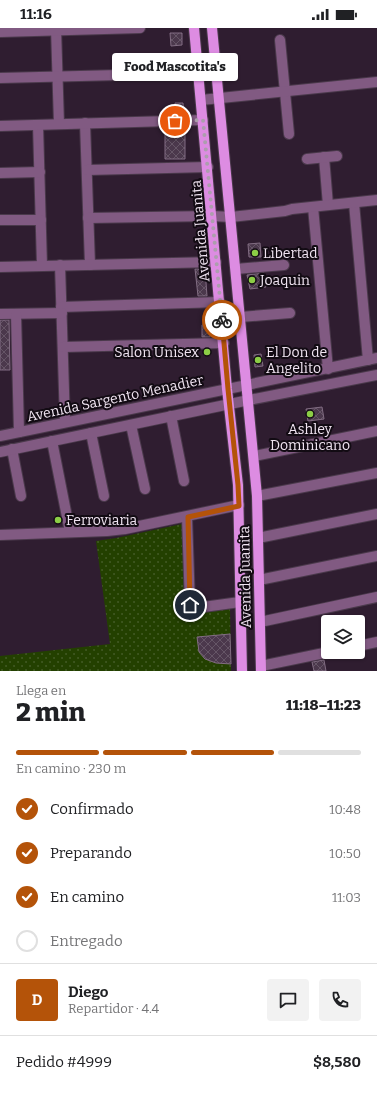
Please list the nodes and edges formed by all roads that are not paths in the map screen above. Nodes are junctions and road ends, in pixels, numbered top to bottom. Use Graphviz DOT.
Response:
graph roads {
  1 [pos="140,28"];
  2 [pos="194,28"];
  3 [pos="212,28"];
  4 [pos="56,29"];
  5 [pos="0,32"];
  6 [pos="280,40"];
  7 [pos="198,73"];
  8 [pos="57,77"];
  9 [pos="0,78"];
  10 [pos="377,82"];
  11 [pos="285,92"];
  12 [pos="219,98"];
  13 [pos="201,100"];
  14 [pos="203,120"];
  15 [pos="85,123"];
  16 [pos="58,124"];
  17 [pos="38,125"];
  18 [pos="0,126"];
  19 [pos="289,134"];
  20 [pos="337,156"];
  21 [pos="324,157"];
  22 [pos="307,158"];
  23 [pos="208,167"];
  24 [pos="87,170"];
  25 [pos="40,172"];
  26 [pos="0,173"];
  27 [pos="377,200"];
  28 [pos="354,203"];
  29 [pos="328,205"];
  30 [pos="313,207"];
  31 [pos="212,216"];
  32 [pos="231,217"];
  33 [pos="88,218"];
  34 [pos="0,220"];
  35 [pos="41,220"];
  36 [pos="216,262"];
  37 [pos="60,265"];
  38 [pos="90,265"];
  39 [pos="284,265"];
  40 [pos="42,266"];
  41 [pos="0,267"];
  42 [pos="236,269"];
  43 [pos="220,302"];
  44 [pos="61,310"];
  45 [pos="290,313"];
  46 [pos="0,314"];
  47 [pos="16,314"];
  48 [pos="240,317"];
  49 [pos="224,343"];
  50 [pos="63,347"];
  51 [pos="373,359"];
  52 [pos="328,369"];
  53 [pos="377,375"];
  54 [pos="247,385"];
  55 [pos="228,389"];
  56 [pos="249,400"];
  57 [pos="229,404"];
  58 [pos="170,416"];
  59 [pos="65,422"];
  60 [pos="131,425"];
  61 [pos="377,431"];
  62 [pos="18,432"];
  63 [pos="91,433"];
  64 [pos="0,436"];
  65 [pos="52,441"];
  66 [pos="12,450"];
  67 [pos="0,452"];
  68 [pos="254,456"];
  69 [pos="377,473"];
  70 [pos="184,480"];
  71 [pos="144,489"];
  72 [pos="21,496"];
  73 [pos="104,496"];
  74 [pos="257,496"];
  75 [pos="239,506"];
  76 [pos="377,514"];
  77 [pos="188,517"];
  78 [pos="70,532"];
  79 [pos="0,535"];
  80 [pos="258,538"];
  81 [pos="377,556"];
  82 [pos="259,580"];
  83 [pos="377,597"];
  84 [pos="240,602"];
  85 [pos="260,622"];
  86 [pos="377,642"];
  87 [pos="365,645"];
  88 [pos="321,654"];
  89 [pos="261,669"];
  90 [pos="242,671"];
  1 -- 4 [label="street"];
  2 -- 7 [label="main road, Avenida Juanita"];
  3 -- 12 [label="main road, Avenida Juanita"];
  4 -- 5 [label="street"];
  4 -- 8 [label="street"];
  6 -- 11 [label="street"];
  7 -- 8 [label="street"];
  7 -- 13 [label="main road, Avenida Juanita"];
  8 -- 9 [label="street"];
  8 -- 16 [label="street"];
  10 -- 11 [label="street"];
  11 -- 12 [label="street"];
  11 -- 19 [label="street"];
  12 -- 13 [label="street"];
  12 -- 32 [label="main road, Avenida Juanita"];
  13 -- 14 [label="main road, Avenida Juanita"];
  14 -- 15 [label="street"];
  14 -- 23 [label="main road, Avenida Juanita"];
  15 -- 16 [label="street"];
  15 -- 24 [label="street"];
  16 -- 17 [label="street"];
  17 -- 18 [label="street"];
  17 -- 25 [label="street"];
  20 -- 21 [label="street"];
  21 -- 22 [label="street"];
  21 -- 29 [label="street"];
  23 -- 24 [label="street"];
  23 -- 31 [label="main road, Avenida Juanita"];
  24 -- 33 [label="street"];
  25 -- 26 [label="street"];
  25 -- 35 [label="street"];
  27 -- 28 [label="street"];
  28 -- 29 [label="street"];
  28 -- 51 [label="street"];
  29 -- 30 [label="street"];
  30 -- 32 [label="street"];
  30 -- 52 [label="street"];
  31 -- 32 [label="street"];
  31 -- 33 [label="street"];
  31 -- 36 [label="main road, Avenida Juanita"];
  32 -- 42 [label="main road, Avenida Juanita"];
  33 -- 38 [label="street"];
  34 -- 35 [label="street"];
  35 -- 40 [label="street"];
  36 -- 38 [label="street"];
  36 -- 43 [label="main road, Avenida Juanita"];
  37 -- 38 [label="street"];
  37 -- 40 [label="street"];
  37 -- 44 [label="street"];
  39 -- 42 [label="street"];
  40 -- 41 [label="street"];
  42 -- 48 [label="main road, Avenida Juanita"];
  43 -- 44 [label="street"];
  43 -- 49 [label="main road, Avenida Juanita"];
  44 -- 47 [label="street"];
  44 -- 50 [label="street"];
  45 -- 48 [label="street"];
  46 -- 47 [label="street"];
  47 -- 62 [label="street"];
  48 -- 54 [label="main road, Avenida Juanita"];
  49 -- 50 [label="street"];
  49 -- 55 [label="main road, Avenida Juanita"];
  50 -- 59 [label="street"];
  51 -- 52 [label="street, Avenida Sargento Menadier"];
  52 -- 54 [label="street, Avenida Sargento Menadier"];
  53 -- 56 [label="street, Avenida Sargento Menadier"];
  54 -- 55 [label="street, Avenida Sargento Menadier"];
  54 -- 56 [label="main road, Avenida Juanita"];
  55 -- 57 [label="main road, Avenida Juanita"];
  55 -- 59 [label="street, Avenida Sargento Menadier"];
  56 -- 57 [label="street, Avenida Sargento Menadier"];
  56 -- 68 [label="main road, Avenida Juanita"];
  57 -- 58 [label="street, Avenida Sargento Menadier"];
  57 -- 75 [label="main road, Avenida Juanita"];
  58 -- 60 [label="street, Avenida Sargento Menadier"];
  58 -- 70 [label="street"];
  59 -- 62 [label="street, Avenida Sargento Menadier"];
  60 -- 63 [label="street, Avenida Sargento Menadier"];
  60 -- 71 [label="street"];
  61 -- 68 [label="street"];
  62 -- 64 [label="street, Avenida Sargento Menadier"];
  63 -- 65 [label="street, Avenida Sargento Menadier"];
  63 -- 73 [label="street"];
  65 -- 66 [label="street, Avenida Sargento Menadier"];
  65 -- 78 [label="street"];
  66 -- 67 [label="street, Avenida Sargento Menadier"];
  66 -- 72 [label="street"];
  68 -- 74 [label="main road, Avenida Juanita"];
  69 -- 74 [label="street"];
  74 -- 80 [label="main road, Avenida Juanita"];
  75 -- 77 [label="street"];
  75 -- 84 [label="main road, Avenida Juanita"];
  76 -- 80 [label="street"];
  77 -- 78 [label="street"];
  77 -- 84 [label="street"];
  78 -- 79 [label="street"];
  80 -- 82 [label="main road, Avenida Juanita"];
  81 -- 82 [label="street"];
  82 -- 85 [label="main road, Avenida Juanita"];
  83 -- 85 [label="street"];
  84 -- 90 [label="main road, Avenida Juanita"];
  85 -- 89 [label="main road, Avenida Juanita"];
  86 -- 87 [label="street"];
  88 -- 89 [label="street"];
}
